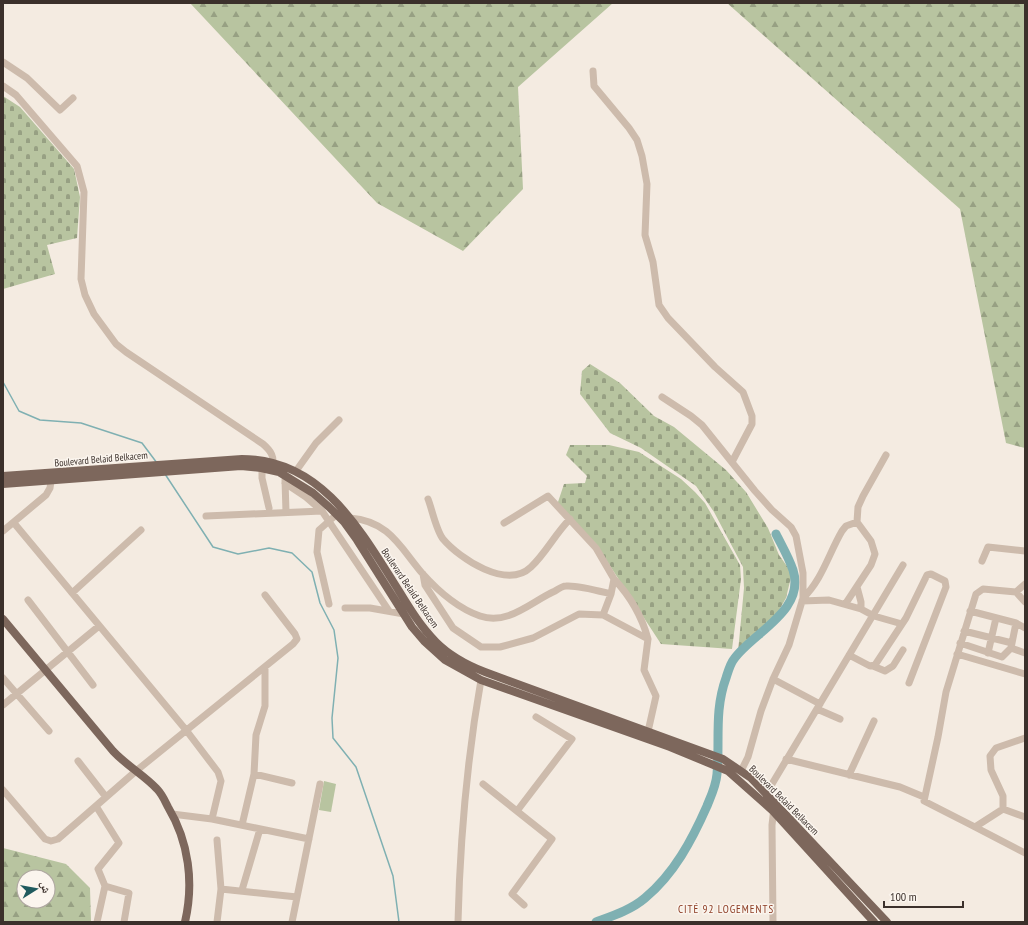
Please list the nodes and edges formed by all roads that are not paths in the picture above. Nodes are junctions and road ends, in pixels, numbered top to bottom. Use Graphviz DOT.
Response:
graph roads {
  1 [pos="3,62"];
  2 [pos="593,71"];
  3 [pos="3,86"];
  4 [pos="73,98"];
  5 [pos="662,397"];
  6 [pos="339,420"];
  7 [pos="886,455"];
  8 [pos="732,462"];
  9 [pos="262,464"];
  10 [pos="273,466"];
  11 [pos="151,469"];
  12 [pos="296,471"];
  13 [pos="3,476"];
  14 [pos="285,479"];
  15 [pos="51,482"];
  16 [pos="3,484"];
  17 [pos="428,499"];
  18 [pos="269,508"];
  19 [pos="322,511"];
  20 [pos="286,512"];
  21 [pos="336,515"];
  22 [pos="206,516"];
  23 [pos="350,518"];
  24 [pos="570,519"];
  25 [pos="328,521"];
  26 [pos="504,522"];
  27 [pos="857,522"];
  28 [pos="14,523"];
  29 [pos="140,530"];
  30 [pos="3,531"];
  31 [pos="1025,551"];
  32 [pos="982,561"];
  33 [pos="903,565"];
  34 [pos="423,574"];
  35 [pos="614,579"];
  36 [pos="1025,584"];
  37 [pos="857,587"];
  38 [pos="1016,592"];
  39 [pos="72,593"];
  40 [pos="611,594"];
  41 [pos="265,595"];
  42 [pos="28,600"];
  43 [pos="803,600"];
  44 [pos="1025,602"];
  45 [pos="846,603"];
  46 [pos="329,604"];
  47 [pos="346,608"];
  48 [pos="861,609"];
  49 [pos="388,611"];
  50 [pos="970,611"];
  51 [pos="404,614"];
  52 [pos="603,615"];
  53 [pos="874,616"];
  54 [pos="996,618"];
  55 [pos="3,619"];
  56 [pos="1016,623"];
  57 [pos="902,624"];
  58 [pos="99,626"];
  59 [pos="1025,628"];
  60 [pos="964,631"];
  61 [pos="991,638"];
  62 [pos="648,639"];
  63 [pos="960,643"];
  64 [pos="1012,646"];
  65 [pos="903,650"];
  66 [pos="68,652"];
  67 [pos="988,653"];
  68 [pos="1025,653"];
  69 [pos="957,654"];
  70 [pos="849,655"];
  71 [pos="873,666"];
  72 [pos="264,667"];
  73 [pos="46,670"];
  74 [pos="1025,674"];
  75 [pos="3,678"];
  76 [pos="773,679"];
  77 [pos="482,680"];
  78 [pos="909,683"];
  79 [pos="93,685"];
  80 [pos="17,694"];
  81 [pos="3,705"];
  82 [pos="818,706"];
  83 [pos="536,717"];
  84 [pos="840,718"];
  85 [pos="874,722"];
  86 [pos="186,730"];
  87 [pos="49,731"];
  88 [pos="647,735"];
  89 [pos="1025,738"];
  90 [pos="786,759"];
  91 [pos="78,761"];
  92 [pos="136,771"];
  93 [pos="741,772"];
  94 [pos="254,774"];
  95 [pos="848,775"];
  96 [pos="292,783"];
  97 [pos="320,784"];
  98 [pos="483,784"];
  99 [pos="3,790"];
  100 [pos="766,794"];
  101 [pos="106,797"];
  102 [pos="924,797"];
  103 [pos="96,806"];
  104 [pos="775,807"];
  105 [pos="1003,809"];
  106 [pos="517,810"];
  107 [pos="172,814"];
  108 [pos="1025,817"];
  109 [pos="212,819"];
  110 [pos="242,825"];
  111 [pos="975,827"];
  112 [pos="260,829"];
  113 [pos="309,839"];
  114 [pos="217,840"];
  115 [pos="1025,853"];
  116 [pos="105,886"];
  117 [pos="221,889"];
  118 [pos="242,890"];
  119 [pos="297,897"];
  120 [pos="524,905"];
  121 [pos="97,922"];
  122 [pos="124,922"];
  123 [pos="185,922"];
  124 [pos="217,922"];
  125 [pos="292,922"];
  126 [pos="458,922"];
  127 [pos="774,922"];
  128 [pos="874,922"];
  129 [pos="887,922"];
  1 -- 4 [label="street"];
  2 -- 8 [label="street"];
  3 -- 10 [label="street"];
  5 -- 8 [label="street"];
  6 -- 12 [label="street"];
  7 -- 27 [label="street"];
  8 -- 43 [label="street"];
  9 -- 10 [label="main road, Boulevard Belaid Belkacem"];
  9 -- 11 [label="main road, Boulevard Belaid Belkacem"];
  9 -- 18 [label="street"];
  10 -- 12 [label="main road, Boulevard Belaid Belkacem"];
  10 -- 14 [label="main road, Boulevard Belaid Belkacem"];
  11 -- 13 [label="main road, Boulevard Belaid Belkacem"];
  11 -- 15 [label="main road, Boulevard Belaid Belkacem"];
  12 -- 23 [label="main road, Boulevard Belaid Belkacem"];
  14 -- 19 [label="street"];
  14 -- 20 [label="street"];
  14 -- 21 [label="main road, Boulevard Belaid Belkacem"];
  15 -- 16 [label="main road, Boulevard Belaid Belkacem"];
  15 -- 28 [label="street"];
  17 -- 24 [label="street"];
  19 -- 20 [label="street"];
  19 -- 25 [label="street"];
  20 -- 22 [label="street"];
  21 -- 25 [label="street"];
  21 -- 51 [label="main road, Boulevard Belaid Belkacem"];
  23 -- 34 [label="street"];
  23 -- 88 [label="main road, Boulevard Belaid Belkacem"];
  24 -- 26 [label="street"];
  24 -- 35 [label="street"];
  25 -- 46 [label="street"];
  25 -- 49 [label="street"];
  27 -- 37 [label="street"];
  27 -- 43 [label="street"];
  28 -- 30 [label="street"];
  28 -- 39 [label="street"];
  29 -- 39 [label="street"];
  31 -- 32 [label="street"];
  33 -- 53 [label="street"];
  34 -- 40 [label="street"];
  34 -- 52 [label="street"];
  35 -- 40 [label="street"];
  35 -- 62 [label="street"];
  36 -- 38 [label="street"];
  37 -- 45 [label="street"];
  37 -- 48 [label="street"];
  38 -- 44 [label="street"];
  38 -- 50 [label="street"];
  39 -- 58 [label="street"];
  40 -- 52 [label="street"];
  41 -- 72 [label="street"];
  42 -- 66 [label="street"];
  43 -- 45 [label="street"];
  43 -- 76 [label="street"];
  45 -- 48 [label="street"];
  47 -- 49 [label="street"];
  48 -- 53 [label="street"];
  49 -- 51 [label="street"];
  50 -- 54 [label="street"];
  50 -- 60 [label="street"];
  51 -- 77 [label="main road, Boulevard Belaid Belkacem"];
  52 -- 62 [label="street"];
  53 -- 57 [label="street"];
  53 -- 70 [label="street"];
  54 -- 56 [label="street"];
  54 -- 61 [label="street"];
  55 -- 73 [label="main road"];
  56 -- 59 [label="street"];
  56 -- 64 [label="street"];
  57 -- 71 [label="street"];
  57 -- 78 [label="street"];
  58 -- 66 [label="street"];
  58 -- 86 [label="street"];
  60 -- 61 [label="street"];
  60 -- 63 [label="street"];
  61 -- 64 [label="street"];
  61 -- 67 [label="street"];
  62 -- 88 [label="street"];
  63 -- 67 [label="street"];
  63 -- 69 [label="street"];
  64 -- 67 [label="street"];
  64 -- 68 [label="street"];
  65 -- 71 [label="street"];
  66 -- 73 [label="street"];
  66 -- 79 [label="street"];
  69 -- 74 [label="street"];
  69 -- 102 [label="street"];
  70 -- 71 [label="street"];
  70 -- 82 [label="street"];
  72 -- 86 [label="street"];
  72 -- 94 [label="street"];
  73 -- 80 [label="street"];
  73 -- 92 [label="main road"];
  75 -- 80 [label="street"];
  76 -- 82 [label="street"];
  76 -- 93 [label="street"];
  77 -- 88 [label="main road, Boulevard Belaid Belkacem"];
  77 -- 126 [label="street"];
  80 -- 81 [label="street"];
  80 -- 87 [label="street"];
  82 -- 84 [label="street"];
  82 -- 90 [label="street"];
  83 -- 106 [label="street"];
  85 -- 95 [label="street"];
  86 -- 92 [label="street"];
  86 -- 109 [label="street"];
  88 -- 93 [label="main road, Boulevard Belaid Belkacem"];
  88 -- 104 [label="main road, Boulevard Belaid Belkacem"];
  89 -- 105 [label="street"];
  90 -- 95 [label="street"];
  90 -- 100 [label="street"];
  91 -- 101 [label="street"];
  92 -- 101 [label="street"];
  92 -- 107 [label="main road"];
  93 -- 100 [label="main road, Boulevard Belaid Belkacem"];
  94 -- 96 [label="street"];
  94 -- 110 [label="street"];
  95 -- 102 [label="street"];
  97 -- 113 [label="street"];
  98 -- 106 [label="street"];
  99 -- 103 [label="street"];
  100 -- 104 [label="main road, Boulevard Belaid Belkacem"];
  101 -- 103 [label="street"];
  102 -- 111 [label="street"];
  103 -- 116 [label="street"];
  104 -- 127 [label="street"];
  104 -- 128 [label="main road, Boulevard Belaid Belkacem"];
  104 -- 129 [label="main road, Boulevard Belaid Belkacem"];
  105 -- 108 [label="street"];
  105 -- 111 [label="street"];
  106 -- 120 [label="street"];
  107 -- 109 [label="street"];
  107 -- 123 [label="main road"];
  109 -- 110 [label="street"];
  110 -- 112 [label="street"];
  111 -- 115 [label="street"];
  112 -- 113 [label="street"];
  112 -- 118 [label="street"];
  113 -- 119 [label="street"];
  114 -- 117 [label="street"];
  116 -- 121 [label="street"];
  116 -- 122 [label="street"];
  117 -- 118 [label="street"];
  117 -- 124 [label="street"];
  118 -- 119 [label="street"];
  119 -- 125 [label="street"];
}
